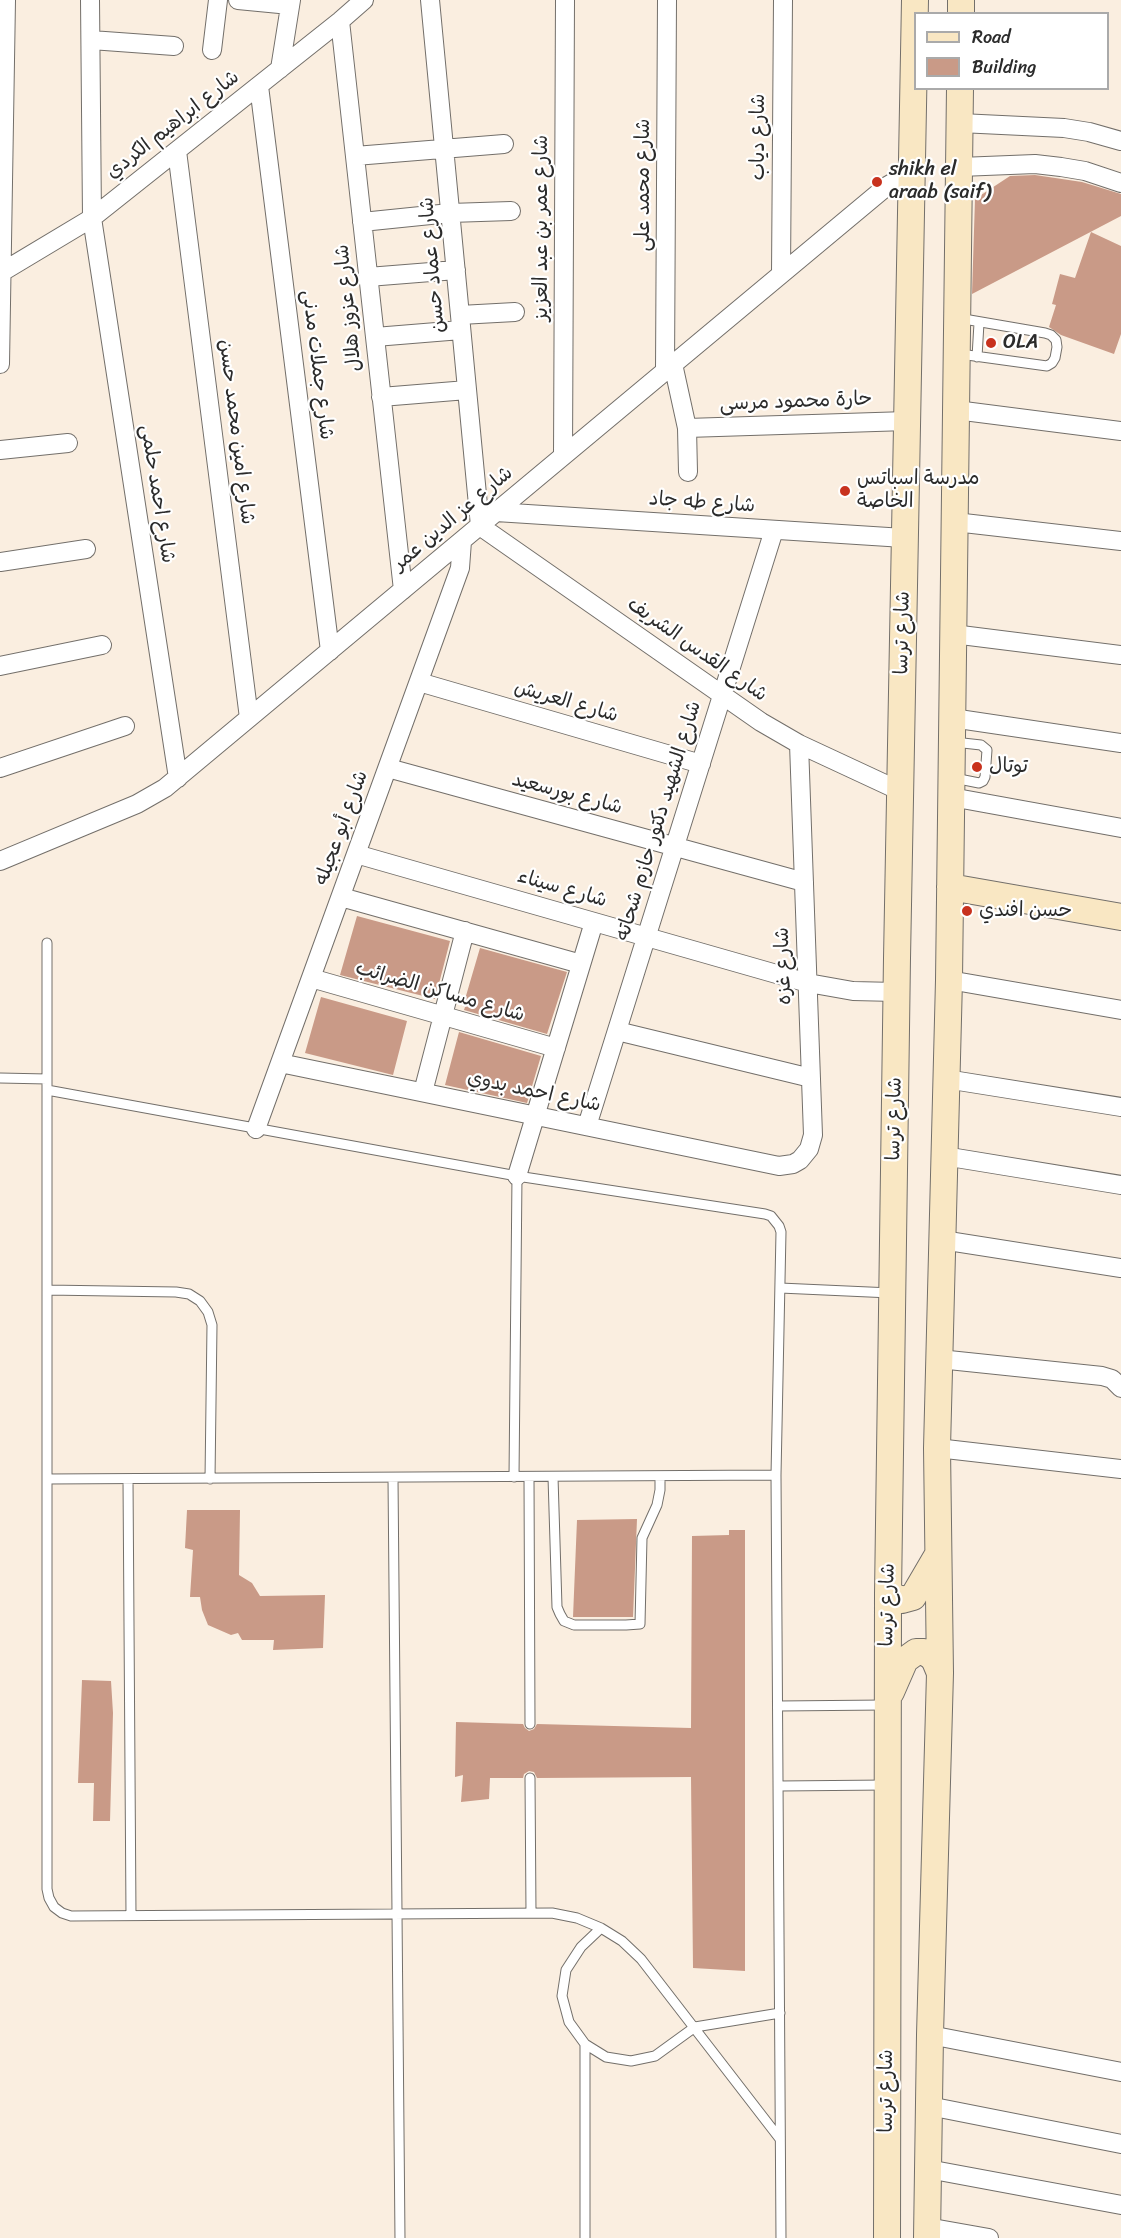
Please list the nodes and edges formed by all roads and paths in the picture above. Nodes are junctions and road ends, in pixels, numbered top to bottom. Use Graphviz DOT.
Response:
graph roads {
  1 [pos="5,0"];
  2 [pos="90,0"];
  3 [pos="218,0"];
  4 [pos="238,0"];
  5 [pos="364,0"];
  6 [pos="430,0"];
  7 [pos="565,0"];
  8 [pos="667,0"];
  9 [pos="783,0"];
  10 [pos="290,2"];
  11 [pos="340,21"];
  12 [pos="91,40"];
  13 [pos="914,43"];
  14 [pos="174,46"];
  15 [pos="212,50"];
  16 [pos="280,69"];
  17 [pos="2,86"];
  18 [pos="259,86"];
  19 [pos="960,90"];
  20 [pos="960,123"];
  21 [pos="1121,141"];
  22 [pos="504,144"];
  23 [pos="444,149"];
  24 [pos="177,151"];
  25 [pos="355,156"];
  26 [pos="960,167"];
  27 [pos="911,172"];
  28 [pos="1121,183"];
  29 [pos="511,211"];
  30 [pos="450,213"];
  31 [pos="92,218"];
  32 [pos="362,222"];
  33 [pos="1,223"];
  34 [pos="456,270"];
  35 [pos="2,272"];
  36 [pos="781,274"];
  37 [pos="368,277"];
  38 [pos="1,304"];
  39 [pos="515,312"];
  40 [pos="968,321"];
  41 [pos="461,322"];
  42 [pos="375,337"];
  43 [pos="967,355"];
  44 [pos="0,364"];
  45 [pos="669,367"];
  46 [pos="467,390"];
  47 [pos="381,398"];
  48 [pos="956,410"];
  49 [pos="907,421"];
  50 [pos="687,428"];
  51 [pos="1121,431"];
  52 [pos="68,443"];
  53 [pos="0,450"];
  54 [pos="564,456"];
  55 [pos="688,472"];
  56 [pos="496,512"];
  57 [pos="955,522"];
  58 [pos="480,526"];
  59 [pos="774,530"];
  60 [pos="904,538"];
  61 [pos="462,541"];
  62 [pos="1121,541"];
  63 [pos="86,549"];
  64 [pos="0,562"];
  65 [pos="403,590"];
  66 [pos="954,634"];
  67 [pos="102,645"];
  68 [pos="330,651"];
  69 [pos="1121,655"];
  70 [pos="0,666"];
  71 [pos="419,682"];
  72 [pos="722,697"];
  73 [pos="249,718"];
  74 [pos="124,726"];
  75 [pos="952,730"];
  76 [pos="1121,743"];
  77 [pos="799,744"];
  78 [pos="701,764"];
  79 [pos="0,768"];
  80 [pos="388,768"];
  81 [pos="178,778"];
  82 [pos="951,787"];
  83 [pos="900,792"];
  84 [pos="1121,828"];
  85 [pos="675,847"];
  86 [pos="356,854"];
  87 [pos="0,861"];
  88 [pos="804,882"];
  89 [pos="950,887"];
  90 [pos="340,897"];
  91 [pos="1121,917"];
  92 [pos="594,922"];
  93 [pos="465,932"];
  94 [pos="647,937"];
  95 [pos="47,943"];
  96 [pos="581,963"];
  97 [pos="311,978"];
  98 [pos="949,980"];
  99 [pos="808,983"];
  100 [pos="896,992"];
  101 [pos="1121,1010"];
  102 [pos="443,1016"];
  103 [pos="617,1031"];
  104 [pos="556,1048"];
  105 [pos="280,1063"];
  106 [pos="0,1078"];
  107 [pos="811,1078"];
  108 [pos="47,1079"];
  109 [pos="946,1079"];
  110 [pos="47,1090"];
  111 [pos="423,1092"];
  112 [pos="1121,1107"];
  113 [pos="535,1116"];
  114 [pos="588,1126"];
  115 [pos="256,1129"];
  116 [pos="944,1156"];
  117 [pos="779,1166"];
  118 [pos="517,1176"];
  119 [pos="1121,1185"];
  120 [pos="942,1240"];
  121 [pos="1121,1268"];
  122 [pos="780,1288"];
  123 [pos="47,1290"];
  124 [pos="892,1293"];
  125 [pos="939,1359"];
  126 [pos="1121,1388"];
  127 [pos="937,1448"];
  128 [pos="1121,1469"];
  129 [pos="776,1475"];
  130 [pos="529,1476"];
  131 [pos="553,1476"];
  132 [pos="660,1476"];
  133 [pos="514,1477"];
  134 [pos="393,1478"];
  135 [pos="47,1479"];
  136 [pos="128,1479"];
  137 [pos="210,1479"];
  138 [pos="939,1553"];
  139 [pos="888,1594"];
  140 [pos="940,1673"];
  141 [pos="887,1703"];
  142 [pos="778,1706"];
  143 [pos="530,1724"];
  144 [pos="530,1778"];
  145 [pos="887,1785"];
  146 [pos="778,1786"];
  147 [pos="396,1913"];
  148 [pos="531,1913"];
  149 [pos="131,1915"];
  150 [pos="601,1928"];
  151 [pos="780,2013"];
  152 [pos="695,2027"];
  153 [pos="930,2035"];
  154 [pos="585,2044"];
  155 [pos="1121,2072"];
  156 [pos="929,2106"];
  157 [pos="780,2139"];
  158 [pos="1121,2144"];
  159 [pos="928,2169"];
  160 [pos="1121,2205"];
  161 [pos="927,2232"];
  162 [pos="400,2238"];
  163 [pos="585,2238"];
  164 [pos="781,2238"];
  165 [pos="887,2238"];
  166 [pos="989,2238"];
  1 -- 17 [label="street"];
  2 -- 12 [label="street, شارع احمد حلمى"];
  3 -- 15 [label="street"];
  4 -- 10 [label="street"];
  5 -- 11 [label="street, شارع ابراهيم الكردي"];
  6 -- 23 [label="street, شارع عماد حسن"];
  7 -- 54 [label="street, شارع عمر بن عبد العزيز"];
  8 -- 45 [label="street, شارع محمد على"];
  9 -- 36 [label="street, شارع دياب"];
  10 -- 16 [label="street"];
  11 -- 16 [label="street, شارع ابراهيم الكردي"];
  11 -- 25 [label="street, شارع عزوز هلال"];
  12 -- 14 [label="street"];
  12 -- 31 [label="street, شارع احمد حلمى"];
  13 -- 27 [label="main road, شارع ترسا"];
  16 -- 18 [label="street, شارع ابراهيم الكردي"];
  17 -- 33 [label="street"];
  18 -- 24 [label="street, شارع ابراهيم الكردي"];
  18 -- 68 [label="street, شارع جملات مدنى"];
  19 -- 20 [label="main road"];
  20 -- 21 [label="street"];
  20 -- 26 [label="main road"];
  22 -- 23 [label="street"];
  23 -- 25 [label="street"];
  23 -- 30 [label="street, شارع عماد حسن"];
  24 -- 31 [label="street, شارع ابراهيم الكردي"];
  24 -- 73 [label="street, شارع امين محمد حسن"];
  25 -- 32 [label="street, شارع عزوز هلال"];
  26 -- 28 [label="street"];
  26 -- 40 [label="main road"];
  27 -- 36 [label="street, شارع عز الدين عمر"];
  27 -- 49 [label="main road, شارع ترسا"];
  29 -- 30 [label="street"];
  30 -- 32 [label="street"];
  30 -- 34 [label="street, شارع عماد حسن"];
  31 -- 35 [label="street, شارع ابراهيم الكردي"];
  31 -- 81 [label="street, شارع احمد حلمى"];
  32 -- 37 [label="street, شارع عزوز هلال"];
  33 -- 35 [label="street"];
  34 -- 37 [label="street"];
  34 -- 41 [label="street, شارع عماد حسن"];
  35 -- 38 [label="street"];
  36 -- 45 [label="street, شارع عز الدين عمر"];
  37 -- 42 [label="street, شارع عزوز هلال"];
  38 -- 44 [label="street"];
  39 -- 41 [label="street"];
  40 -- 43 [label="main road"];
  40 -- 43 [label="lane"];
  41 -- 42 [label="street"];
  41 -- 46 [label="street, شارع عماد حسن"];
  42 -- 47 [label="street, شارع عزوز هلال"];
  43 -- 48 [label="main road"];
  45 -- 50 [label="street, شارع محمد على"];
  45 -- 54 [label="street, شارع عز الدين عمر"];
  46 -- 47 [label="street"];
  46 -- 58 [label="street, شارع عماد حسن"];
  47 -- 65 [label="street, شارع عزوز هلال"];
  48 -- 51 [label="street"];
  48 -- 57 [label="main road"];
  49 -- 50 [label="street, حارة محمود مرسى"];
  49 -- 60 [label="main road, شارع ترسا"];
  50 -- 55 [label="street, شارع محمد على"];
  52 -- 53 [label="street"];
  54 -- 56 [label="street, شارع عز الدين عمر"];
  56 -- 58 [label="street, شارع عز الدين عمر"];
  56 -- 59 [label="street, شارع طه جاد"];
  57 -- 62 [label="street"];
  57 -- 66 [label="main road"];
  58 -- 61 [label="street, شارع عز الدين عمر"];
  58 -- 72 [label="street, شارع القدس الشريف"];
  59 -- 60 [label="street, شارع طه جاد"];
  59 -- 72 [label="street, شارع الشهيد دكتور حازم شحاته"];
  60 -- 83 [label="main road, شارع ترسا"];
  61 -- 65 [label="street, شارع عز الدين عمر"];
  61 -- 71 [label="street, شارع أبو عجيله"];
  63 -- 64 [label="street"];
  65 -- 68 [label="street, شارع عز الدين عمر"];
  66 -- 69 [label="street"];
  66 -- 75 [label="main road"];
  67 -- 70 [label="street"];
  68 -- 73 [label="street, شارع عز الدين عمر"];
  71 -- 78 [label="street, شارع العريش"];
  71 -- 80 [label="street, شارع أبو عجيله"];
  72 -- 77 [label="street, شارع القدس الشريف"];
  72 -- 78 [label="street, شارع الشهيد دكتور حازم شحاته"];
  73 -- 81 [label="street, شارع عز الدين عمر"];
  74 -- 79 [label="street"];
  75 -- 76 [label="street"];
  75 -- 82 [label="main road"];
  75 -- 82 [label="lane"];
  77 -- 83 [label="street, شارع القدس الشريف"];
  77 -- 88 [label="street, شارع غزه"];
  78 -- 85 [label="street, شارع الشهيد دكتور حازم شحاته"];
  80 -- 85 [label="street, شارع بورسعيد"];
  80 -- 86 [label="street, شارع أبو عجيله"];
  81 -- 87 [label="street, شارع عز الدين عمر"];
  82 -- 84 [label="street"];
  82 -- 89 [label="main road"];
  83 -- 100 [label="main road, شارع ترسا"];
  85 -- 88 [label="street, شارع بورسعيد"];
  85 -- 94 [label="street, شارع الشهيد دكتور حازم شحاته"];
  86 -- 90 [label="street, شارع أبو عجيله"];
  86 -- 92 [label="street, شارع سيناء"];
  88 -- 99 [label="street, شارع غزه"];
  89 -- 91 [label="main road"];
  89 -- 98 [label="main road"];
  90 -- 93 [label="street"];
  90 -- 97 [label="street, شارع أبو عجيله"];
  92 -- 94 [label="street, شارع سيناء"];
  92 -- 96 [label="street"];
  93 -- 96 [label="street"];
  93 -- 102 [label="street"];
  94 -- 99 [label="street, شارع سيناء"];
  94 -- 103 [label="street, شارع الشهيد دكتور حازم شحاته"];
  95 -- 108 [label="lane"];
  96 -- 104 [label="street"];
  97 -- 102 [label="street, شارع مساكن الضرائب"];
  97 -- 105 [label="street, شارع أبو عجيله"];
  98 -- 101 [label="street"];
  98 -- 109 [label="main road"];
  99 -- 100 [label="street, شارع سيناء"];
  99 -- 107 [label="street, شارع غزه"];
  100 -- 124 [label="main road, شارع ترسا"];
  102 -- 104 [label="street, شارع مساكن الضرائب"];
  102 -- 111 [label="street"];
  103 -- 107 [label="street"];
  103 -- 114 [label="street, شارع الشهيد دكتور حازم شحاته"];
  104 -- 113 [label="street"];
  105 -- 111 [label="street, شارع احمد بدوي"];
  105 -- 115 [label="street, شارع أبو عجيله"];
  106 -- 108 [label="lane"];
  107 -- 117 [label="street, شارع غزه"];
  108 -- 110 [label="lane"];
  109 -- 112 [label="street"];
  109 -- 116 [label="main road"];
  110 -- 115 [label="lane"];
  110 -- 123 [label="lane"];
  111 -- 113 [label="street, شارع احمد بدوي"];
  113 -- 114 [label="street, شارع احمد بدوي"];
  113 -- 118 [label="street"];
  114 -- 117 [label="street, شارع احمد بدوي"];
  115 -- 118 [label="lane"];
  116 -- 119 [label="street"];
  116 -- 120 [label="main road"];
  118 -- 122 [label="lane"];
  118 -- 133 [label="lane"];
  120 -- 121 [label="street"];
  120 -- 125 [label="main road"];
  122 -- 124 [label="lane"];
  122 -- 129 [label="lane"];
  123 -- 135 [label="lane"];
  123 -- 137 [label="lane"];
  124 -- 139 [label="main road, شارع ترسا"];
  125 -- 126 [label="street"];
  125 -- 127 [label="main road"];
  127 -- 128 [label="street"];
  127 -- 138 [label="main road"];
  129 -- 132 [label="lane"];
  129 -- 142 [label="lane"];
  130 -- 131 [label="lane"];
  130 -- 133 [label="lane"];
  130 -- 143 [label="lane"];
  131 -- 132 [label="lane"];
  131 -- 132 [label="lane"];
  133 -- 134 [label="lane"];
  134 -- 137 [label="lane"];
  134 -- 147 [label="lane"];
  135 -- 136 [label="lane"];
  135 -- 149 [label="lane"];
  136 -- 137 [label="lane"];
  136 -- 149 [label="lane"];
  138 -- 139 [label="main road"];
  138 -- 140 [label="main road"];
  139 -- 141 [label="main road, شارع ترسا"];
  140 -- 141 [label="main road"];
  140 -- 153 [label="main road"];
  141 -- 142 [label="lane"];
  141 -- 145 [label="main road, شارع ترسا"];
  142 -- 146 [label="lane"];
  144 -- 148 [label="lane"];
  145 -- 146 [label="lane"];
  145 -- 165 [label="main road, شارع ترسا"];
  146 -- 151 [label="lane"];
  147 -- 148 [label="lane"];
  147 -- 149 [label="lane"];
  147 -- 162 [label="lane"];
  148 -- 150 [label="lane"];
  150 -- 152 [label="lane"];
  150 -- 154 [label="lane"];
  151 -- 152 [label="lane"];
  151 -- 157 [label="lane"];
  152 -- 154 [label="lane"];
  152 -- 157 [label="lane"];
  153 -- 155 [label="street"];
  153 -- 156 [label="main road"];
  154 -- 163 [label="lane"];
  156 -- 158 [label="street"];
  156 -- 159 [label="main road"];
  157 -- 164 [label="lane"];
  159 -- 160 [label="street"];
  159 -- 161 [label="main road"];
  161 -- 166 [label="street"];
}
